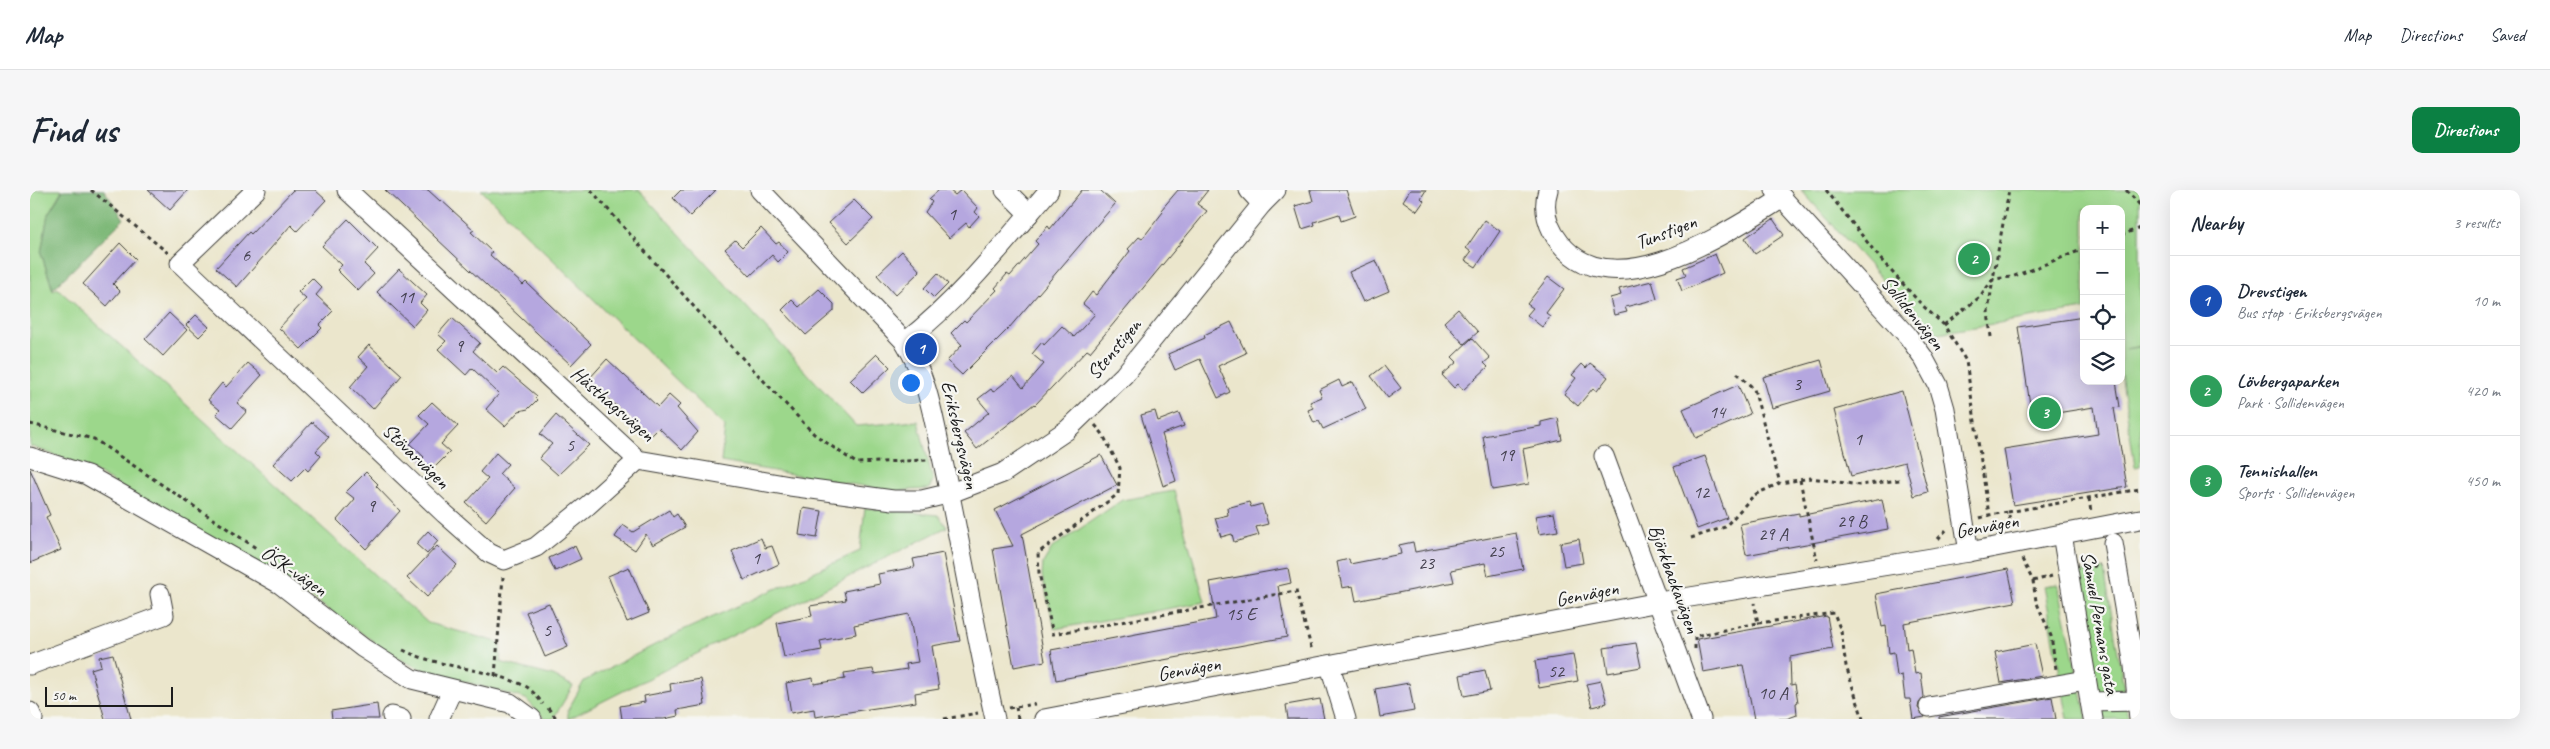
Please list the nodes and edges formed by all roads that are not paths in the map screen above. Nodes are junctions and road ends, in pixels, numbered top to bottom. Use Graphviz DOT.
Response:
graph roads {
  1 [pos="256,190"];
  2 [pos="347,190"];
  3 [pos="760,190"];
  4 [pos="1005,190"];
  5 [pos="1049,190"];
  6 [pos="1276,190"];
  7 [pos="1548,190"];
  8 [pos="1779,194"];
  9 [pos="1256,197"];
  10 [pos="1029,214"];
  11 [pos="905,342"];
  12 [pos="1604,456"];
  13 [pos="31,458"];
  14 [pos="638,460"];
  15 [pos="951,493"];
  16 [pos="2140,519"];
  17 [pos="2062,534"];
  18 [pos="2113,542"];
  19 [pos="1968,552"];
  20 [pos="160,594"];
  21 [pos="1659,602"];
  22 [pos="30,664"];
  23 [pos="1330,666"];
  24 [pos="2086,680"];
  25 [pos="452,690"];
  26 [pos="2138,707"];
  27 [pos="1929,708"];
  28 [pos="2092,711"];
  29 [pos="30,712"];
  30 [pos="33,719"];
  31 [pos="439,719"];
  32 [pos="532,719"];
  33 [pos="995,719"];
  34 [pos="1044,719"];
  35 [pos="1346,719"];
  36 [pos="1701,719"];
  1 -- 14 [label="street, Stövarvägen"];
  2 -- 14 [label="street, Hästhagsvägen"];
  3 -- 11 [label="street, Eriksbergsvägen"];
  4 -- 10 [label="street"];
  5 -- 10 [label="street"];
  6 -- 9 [label="street, Stenstigen"];
  7 -- 8 [label="street, Tunstigen"];
  8 -- 19 [label="street, Sollidenvägen"];
  9 -- 15 [label="street, Stenstigen"];
  10 -- 11 [label="street"];
  11 -- 15 [label="street, Eriksbergsvägen"];
  12 -- 21 [label="street, Björkbackavägen"];
  13 -- 25 [label="street, ÖSK-vägen"];
  14 -- 15 [label="street, Hästhagsvägen"];
  15 -- 33 [label="street, Eriksbergsvägen"];
  16 -- 17 [label="street, Genvägen"];
  17 -- 19 [label="street, Genvägen"];
  17 -- 24 [label="street, Samuel Permans gata"];
  18 -- 26 [label="street"];
  19 -- 21 [label="street, Genvägen"];
  20 -- 22 [label="street"];
  21 -- 23 [label="street, Genvägen"];
  21 -- 36 [label="street, Björkbackavägen"];
  23 -- 34 [label="street, Genvägen"];
  23 -- 35 [label="street"];
  24 -- 27 [label="street"];
  24 -- 28 [label="street, Samuel Permans gata"];
  25 -- 31 [label="street"];
  25 -- 32 [label="street, ÖSK-vägen"];
  26 -- 28 [label="street"];
  29 -- 30 [label="street"];
}
